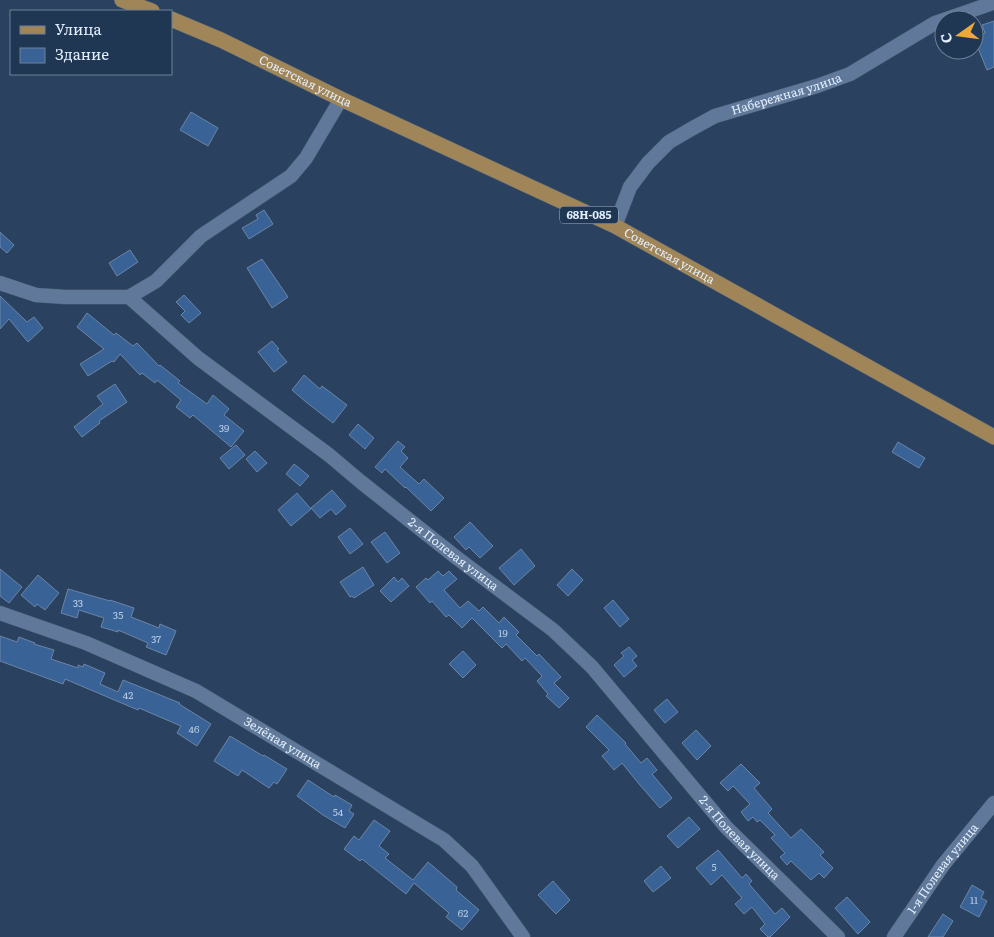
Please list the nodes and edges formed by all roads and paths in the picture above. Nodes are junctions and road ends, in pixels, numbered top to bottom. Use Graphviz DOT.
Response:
graph roads {
  1 [pos="122,0"];
  2 [pos="994,1"];
  3 [pos="149,10"];
  4 [pos="172,19"];
  5 [pos="341,99"];
  6 [pos="614,226"];
  7 [pos="0,284"];
  8 [pos="129,297"];
  9 [pos="994,437"];
  10 [pos="0,613"];
  11 [pos="994,803"];
  12 [pos="523,937"];
  13 [pos="838,937"];
  14 [pos="894,937"];
  1 -- 3 [label="main road"];
  2 -- 6 [label="street, Набережная улица"];
  4 -- 5 [label="main road, Советская улица / 68Н-085"];
  5 -- 6 [label="main road, Советская улица / 68Н-085"];
  5 -- 8 [label="street"];
  6 -- 9 [label="main road, Советская улица / 68Н-085"];
  7 -- 8 [label="street"];
  8 -- 13 [label="street, 2-я Полевая улица"];
  10 -- 12 [label="street, Зелёная улица"];
  11 -- 14 [label="street, 1-я Полевая улица"];
}
